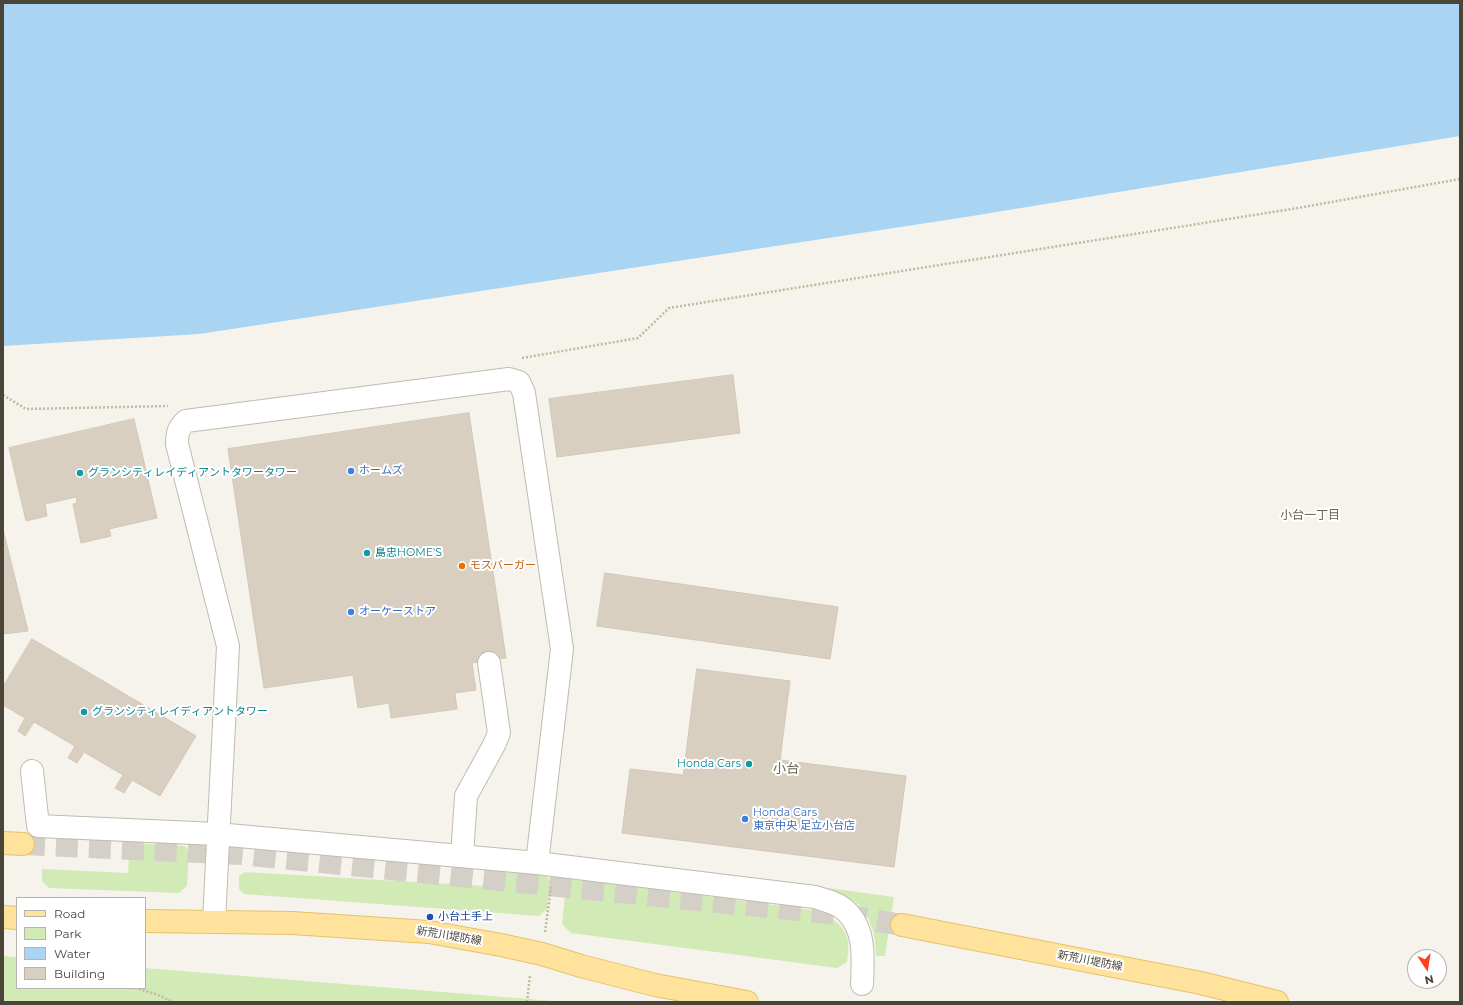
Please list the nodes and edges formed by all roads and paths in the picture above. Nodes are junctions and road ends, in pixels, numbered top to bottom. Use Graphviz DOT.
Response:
graph roads {
  1 [pos="1460,179"];
  2 [pos="521,358"];
  3 [pos="3,395"];
  4 [pos="175,406"];
  5 [pos="489,663"];
  6 [pos="32,771"];
  7 [pos="217,834"];
  8 [pos="462,856"];
  9 [pos="545,864"];
  10 [pos="3,917"];
  11 [pos="16,918"];
  12 [pos="146,921"];
  13 [pos="214,921"];
  14 [pos="902,925"];
  15 [pos="536,962"];
  16 [pos="862,984"];
  17 [pos="138,989"];
  18 [pos="173,1002"];
  19 [pos="528,1002"];
  20 [pos="747,1002"];
  21 [pos="1277,1002"];
  1 -- 2 [label="path"];
  3 -- 4 [label="path"];
  5 -- 8 [label="street"];
  6 -- 7 [label="street"];
  7 -- 8 [label="street"];
  7 -- 9 [label="street"];
  7 -- 13 [label="street"];
  8 -- 9 [label="street"];
  9 -- 15 [label="path"];
  9 -- 16 [label="street"];
  10 -- 11 [label="main road"];
  12 -- 13 [label="main road, 新荒川堤防線"];
  13 -- 15 [label="main road, 新荒川堤防線"];
  14 -- 21 [label="main road, 新荒川堤防線"];
  15 -- 19 [label="path"];
  15 -- 20 [label="main road, 新荒川堤防線"];
  17 -- 18 [label="path"];
}
